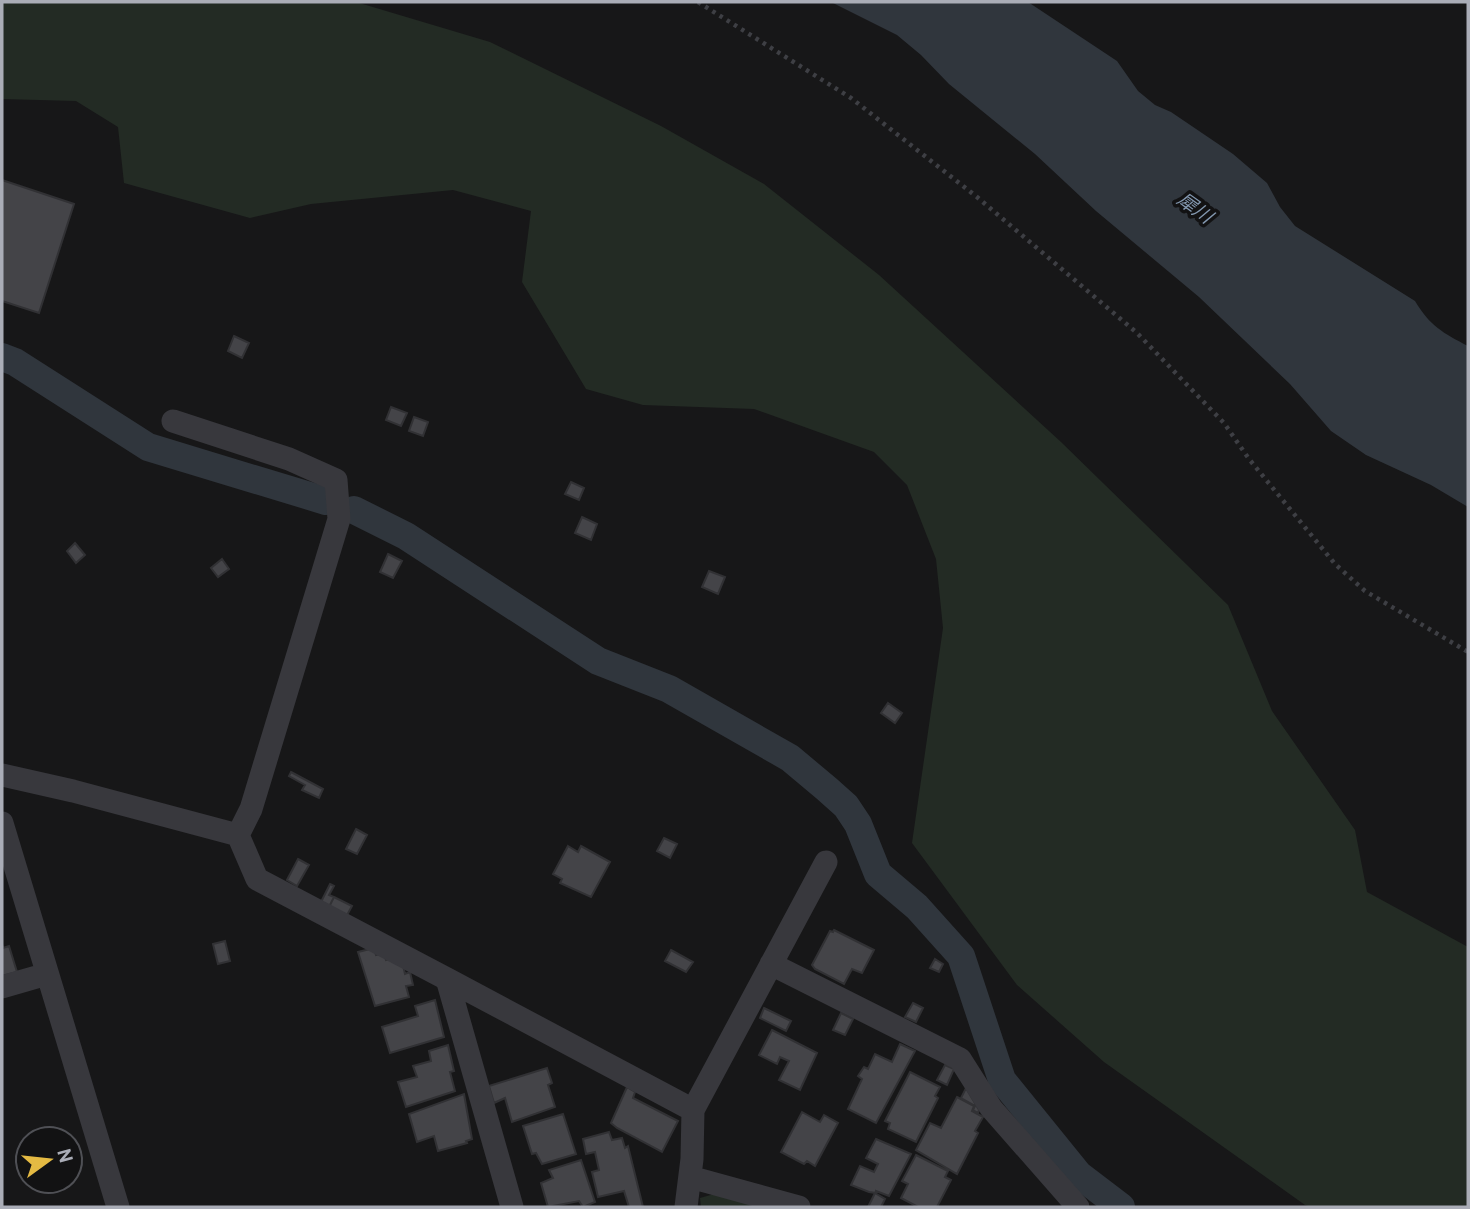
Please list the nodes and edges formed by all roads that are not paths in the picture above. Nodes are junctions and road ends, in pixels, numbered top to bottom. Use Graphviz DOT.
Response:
graph roads {
  1 [pos="173,421"];
  2 [pos="2,775"];
  3 [pos="2,823"];
  4 [pos="238,835"];
  5 [pos="826,862"];
  6 [pos="771,964"];
  7 [pos="47,974"];
  8 [pos="447,979"];
  9 [pos="2,987"];
  10 [pos="693,1110"];
  11 [pos="690,1177"];
  12 [pos="118,1207"];
  13 [pos="513,1207"];
  14 [pos="686,1207"];
  15 [pos="799,1207"];
  16 [pos="1078,1207"];
  1 -- 4 [label="street"];
  2 -- 4 [label="street"];
  3 -- 7 [label="street"];
  4 -- 8 [label="street"];
  5 -- 6 [label="street"];
  6 -- 10 [label="street"];
  6 -- 16 [label="street"];
  7 -- 9 [label="street"];
  7 -- 12 [label="street"];
  8 -- 10 [label="street"];
  8 -- 13 [label="street"];
  10 -- 11 [label="street"];
  11 -- 14 [label="street"];
  11 -- 15 [label="street"];
}
